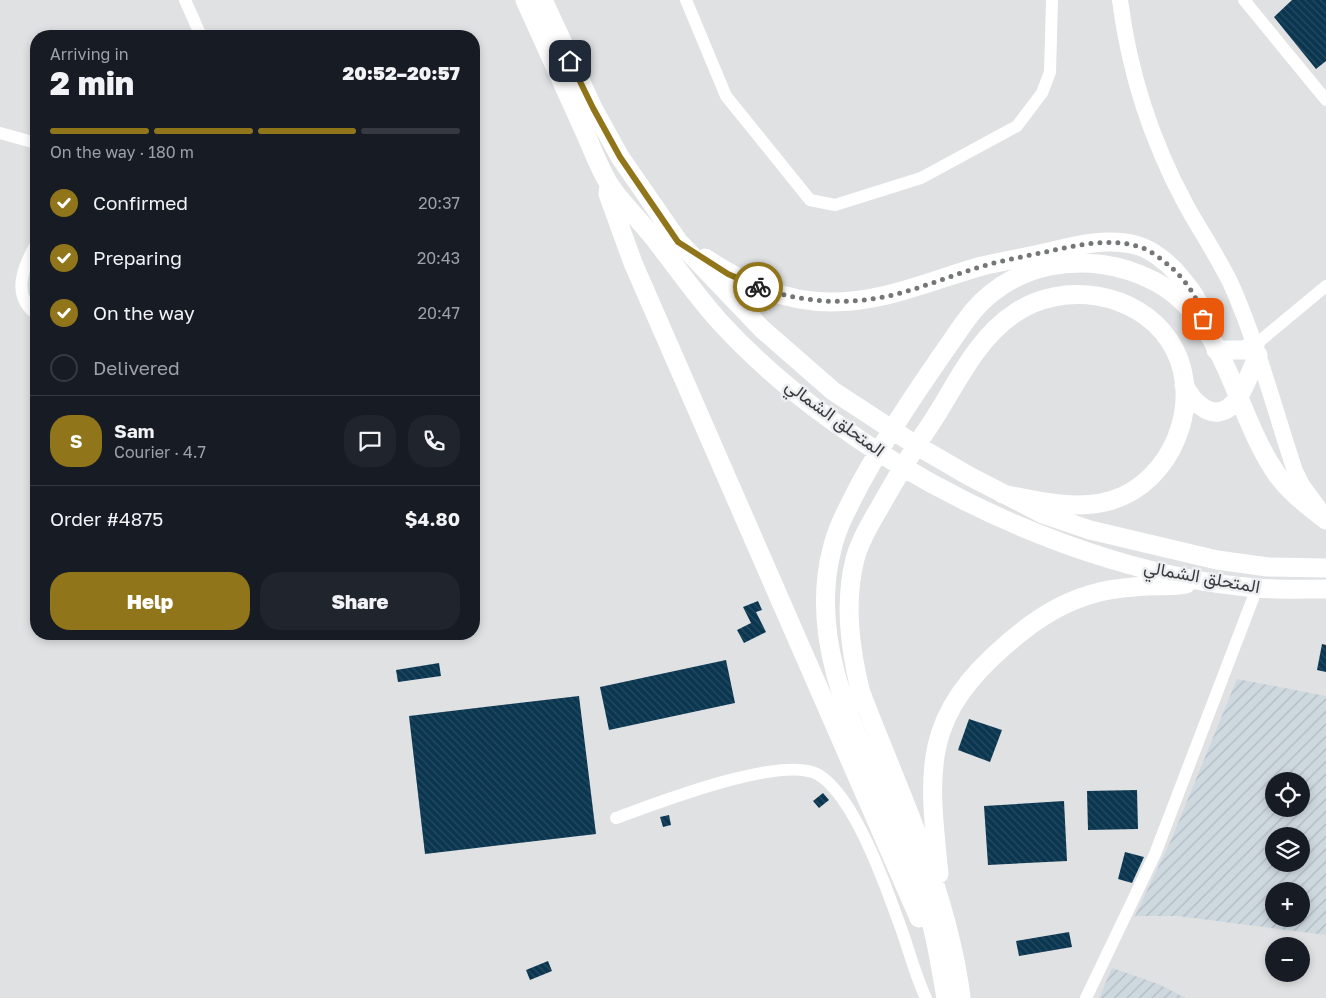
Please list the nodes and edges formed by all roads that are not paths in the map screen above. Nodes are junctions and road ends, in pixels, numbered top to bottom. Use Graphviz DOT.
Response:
graph roads {
  1 [pos="185,0"];
  2 [pos="525,0"];
  3 [pos="543,0"];
  4 [pos="686,0"];
  5 [pos="1052,0"];
  6 [pos="1120,0"];
  7 [pos="1127,0"];
  8 [pos="1244,0"];
  9 [pos="1123,21"];
  10 [pos="198,30"];
  11 [pos="1326,100"];
  12 [pos="0,133"];
  13 [pos="30,141"];
  14 [pos="609,184"];
  15 [pos="678,242"];
  16 [pos="30,255"];
  17 [pos="1326,286"];
  18 [pos="30,306"];
  19 [pos="1205,330"];
  20 [pos="1216,350"];
  21 [pos="1256,350"];
  22 [pos="1184,384"];
  23 [pos="1238,395"];
  24 [pos="1002,494"];
  25 [pos="1326,519"];
  26 [pos="1326,568"];
  27 [pos="1200,580"];
  28 [pos="1257,588"];
  29 [pos="1326,589"];
  30 [pos="616,818"];
  31 [pos="942,905"];
  32 [pos="926,998"];
  33 [pos="954,998"];
  34 [pos="1086,998"];
  1 -- 10 [label="street"];
  2 -- 14 [label="highway, المتحلق الشمالي"];
  3 -- 15 [label="highway, المتحلق الشمالي"];
  4 -- 5 [label="street"];
  6 -- 9 [label="main road"];
  7 -- 9 [label="street"];
  8 -- 11 [label="street"];
  9 -- 21 [label="main road"];
  12 -- 13 [label="street"];
  14 -- 27 [label="highway, المتحلق الشمالي"];
  14 -- 33 [label="highway"];
  15 -- 19 [label="highway"];
  15 -- 24 [label="highway, المتحلق الشمالي"];
  16 -- 18 [label="street"];
  17 -- 21 [label="street"];
  19 -- 20 [label="highway"];
  19 -- 33 [label="highway"];
  20 -- 21 [label="highway"];
  20 -- 23 [label="highway"];
  21 -- 23 [label="highway"];
  21 -- 25 [label="main road"];
  22 -- 23 [label="highway"];
  22 -- 24 [label="highway"];
  22 -- 31 [label="highway"];
  23 -- 25 [label="highway"];
  24 -- 26 [label="highway, المتحلق الشمالي"];
  27 -- 28 [label="highway, المتحلق الشمالي"];
  27 -- 31 [label="highway"];
  28 -- 29 [label="highway, المتحلق الشمالي"];
  28 -- 34 [label="street"];
  30 -- 32 [label="street"];
  31 -- 33 [label="highway"];
}
